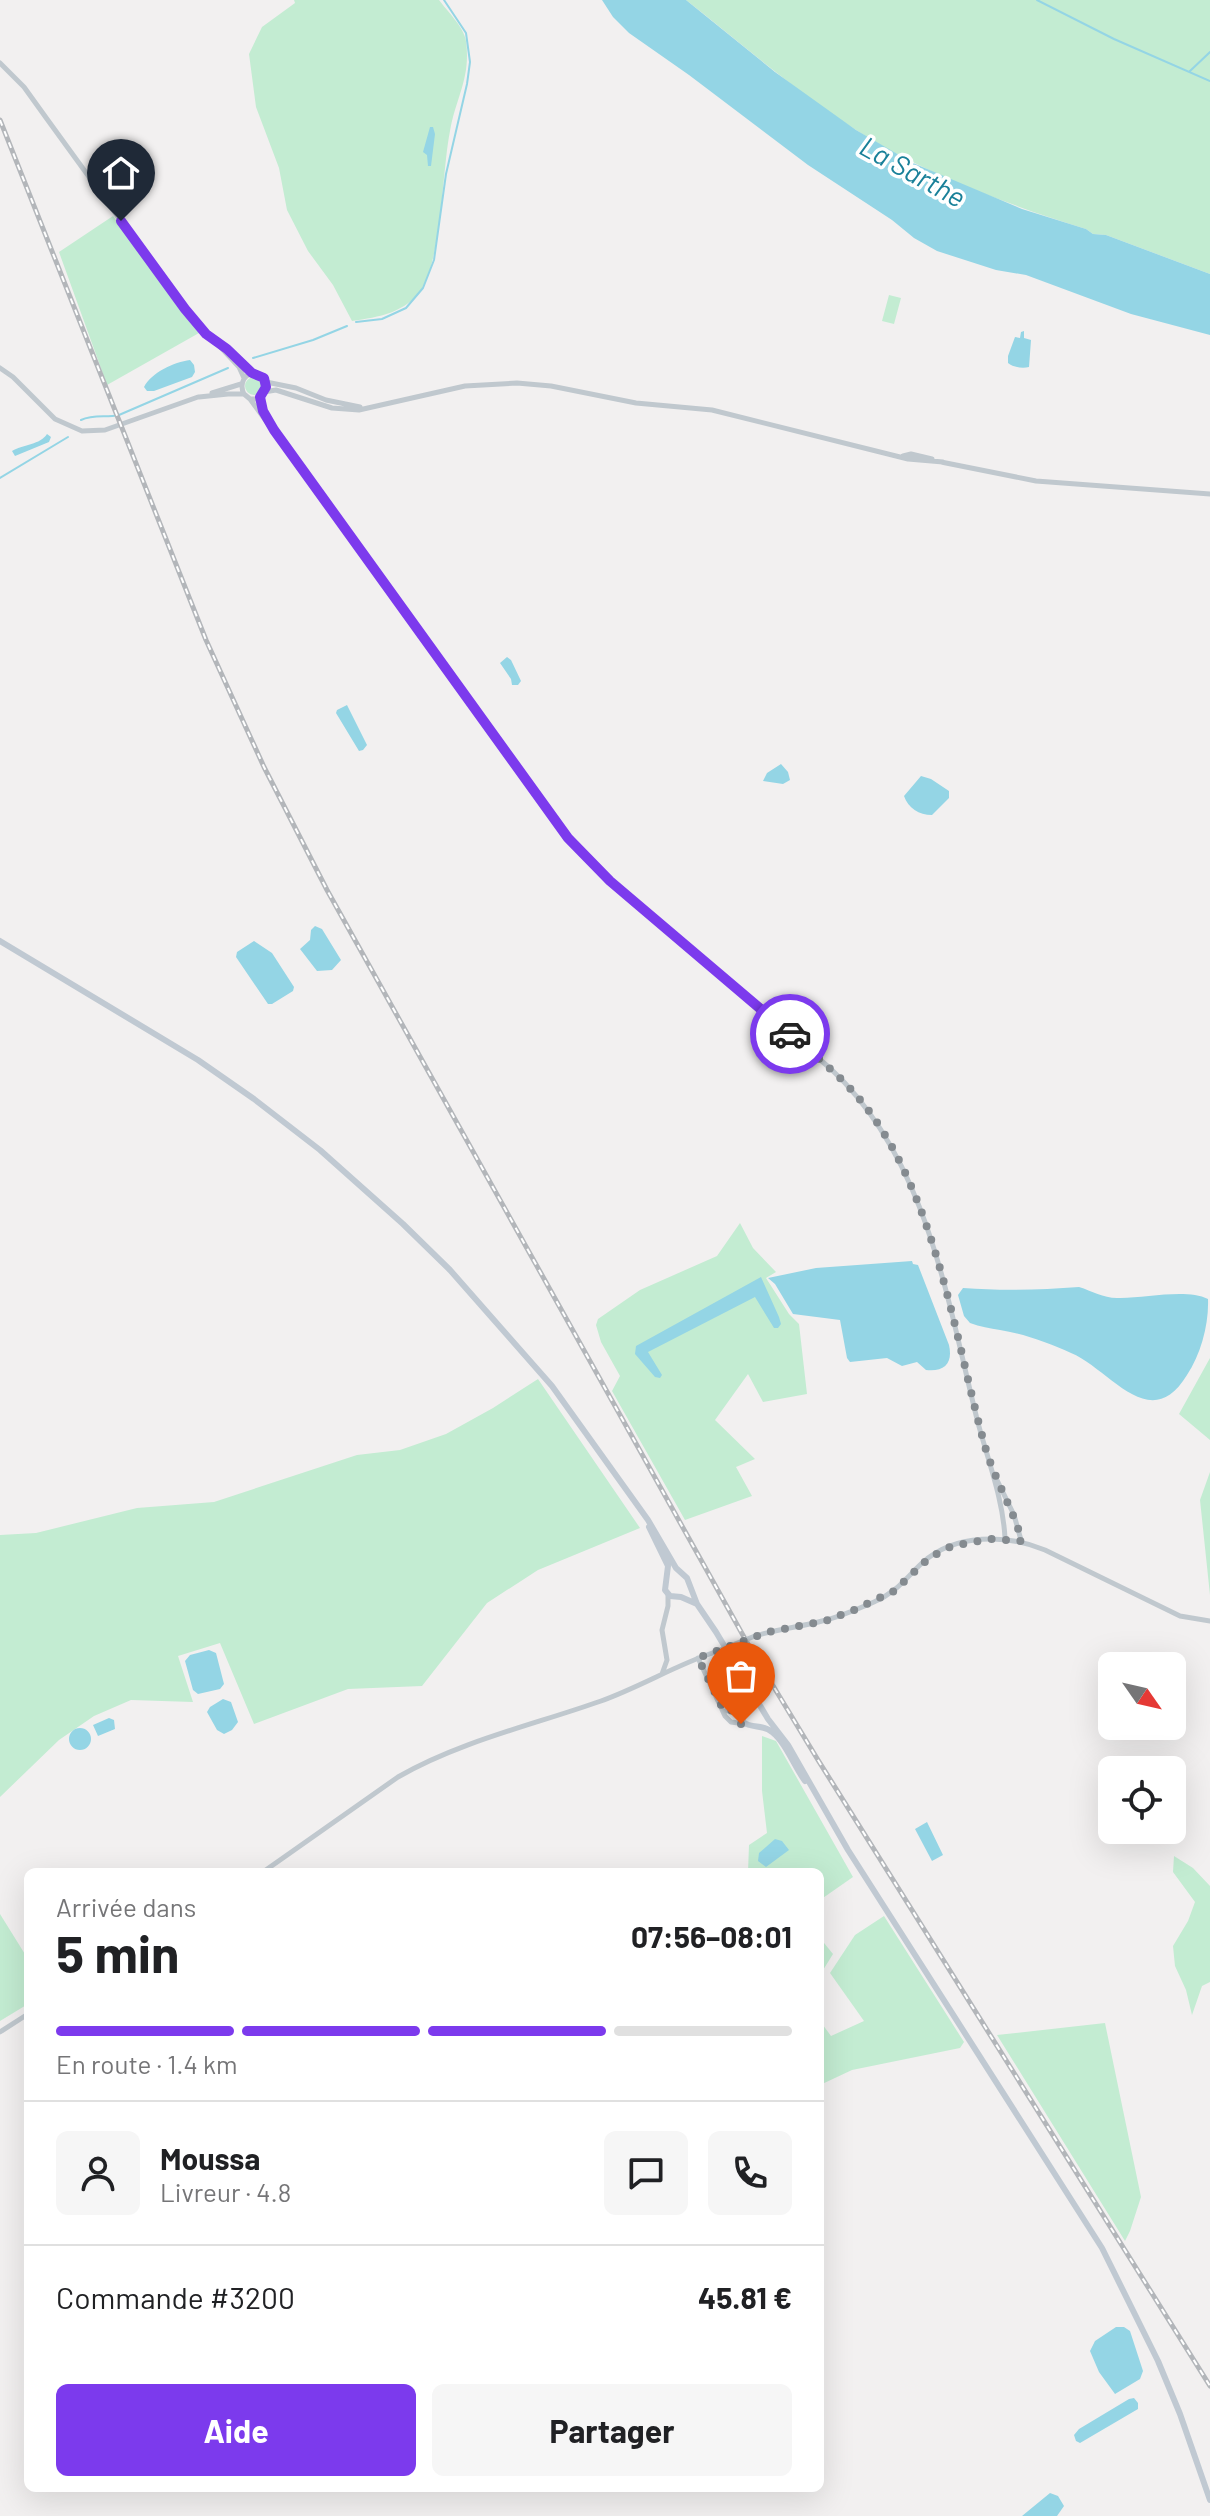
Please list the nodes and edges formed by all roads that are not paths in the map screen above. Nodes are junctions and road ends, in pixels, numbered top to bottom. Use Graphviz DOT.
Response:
graph roads {
  1 [pos="0,63"];
  2 [pos="206,334"];
  3 [pos="0,368"];
  4 [pos="252,373"];
  5 [pos="243,381"];
  6 [pos="266,382"];
  7 [pos="244,394"];
  8 [pos="262,395"];
  9 [pos="199,397"];
  10 [pos="250,399"];
  11 [pos="369,408"];
  12 [pos="274,430"];
  13 [pos="1210,494"];
  14 [pos="0,941"];
  15 [pos="992,1471"];
  16 [pos="636,1504"];
  17 [pos="1005,1538"];
  18 [pos="1018,1540"];
  19 [pos="681,1574"];
  20 [pos="667,1578"];
  21 [pos="689,1586"];
  22 [pos="668,1594"];
  23 [pos="679,1597"];
  24 [pos="697,1604"];
  25 [pos="668,1606"];
  26 [pos="1210,1621"];
  27 [pos="698,1658"];
  28 [pos="667,1660"];
  29 [pos="685,1663"];
  30 [pos="662,1675"];
  31 [pos="750,1689"];
  32 [pos="761,1705"];
  33 [pos="744,1707"];
  34 [pos="724,1711"];
  35 [pos="765,1713"];
  36 [pos="745,1724"];
  37 [pos="757,1726"];
  38 [pos="816,1797"];
  39 [pos="269,1868"];
  40 [pos="24,2017"];
  41 [pos="0,2032"];
  42 [pos="1210,2500"];
  1 -- 2 [label="street"];
  2 -- 4 [label="street"];
  2 -- 5 [label="street"];
  3 -- 9 [label="street"];
  4 -- 5 [label="street"];
  4 -- 6 [label="street"];
  5 -- 7 [label="street"];
  5 -- 9 [label="street"];
  6 -- 8 [label="street"];
  6 -- 11 [label="street"];
  7 -- 9 [label="street"];
  7 -- 10 [label="street"];
  8 -- 10 [label="street"];
  8 -- 11 [label="street"];
  8 -- 12 [label="street"];
  10 -- 12 [label="street"];
  11 -- 13 [label="street"];
  12 -- 15 [label="street"];
  14 -- 16 [label="main road"];
  15 -- 17 [label="street"];
  15 -- 18 [label="street"];
  16 -- 19 [label="main road"];
  16 -- 20 [label="main road"];
  17 -- 18 [label="street"];
  17 -- 27 [label="street, bridge"];
  18 -- 26 [label="street"];
  19 -- 20 [label="main road"];
  19 -- 21 [label="main road"];
  20 -- 22 [label="main road"];
  21 -- 23 [label="main road"];
  21 -- 24 [label="main road"];
  22 -- 23 [label="main road"];
  22 -- 25 [label="street"];
  23 -- 24 [label="main road"];
  23 -- 25 [label="street"];
  24 -- 31 [label="main road"];
  25 -- 28 [label="street"];
  27 -- 29 [label="street"];
  27 -- 34 [label="street"];
  28 -- 29 [label="street"];
  28 -- 30 [label="street"];
  29 -- 30 [label="street"];
  30 -- 39 [label="street"];
  31 -- 32 [label="main road"];
  31 -- 33 [label="main road"];
  32 -- 33 [label="main road"];
  32 -- 35 [label="main road"];
  33 -- 34 [label="street"];
  33 -- 36 [label="main road"];
  34 -- 36 [label="street"];
  35 -- 37 [label="main road"];
  35 -- 38 [label="main road"];
  36 -- 37 [label="main road"];
  37 -- 38 [label="main road"];
  38 -- 42 [label="main road"];
  40 -- 41 [label="street"];
}
